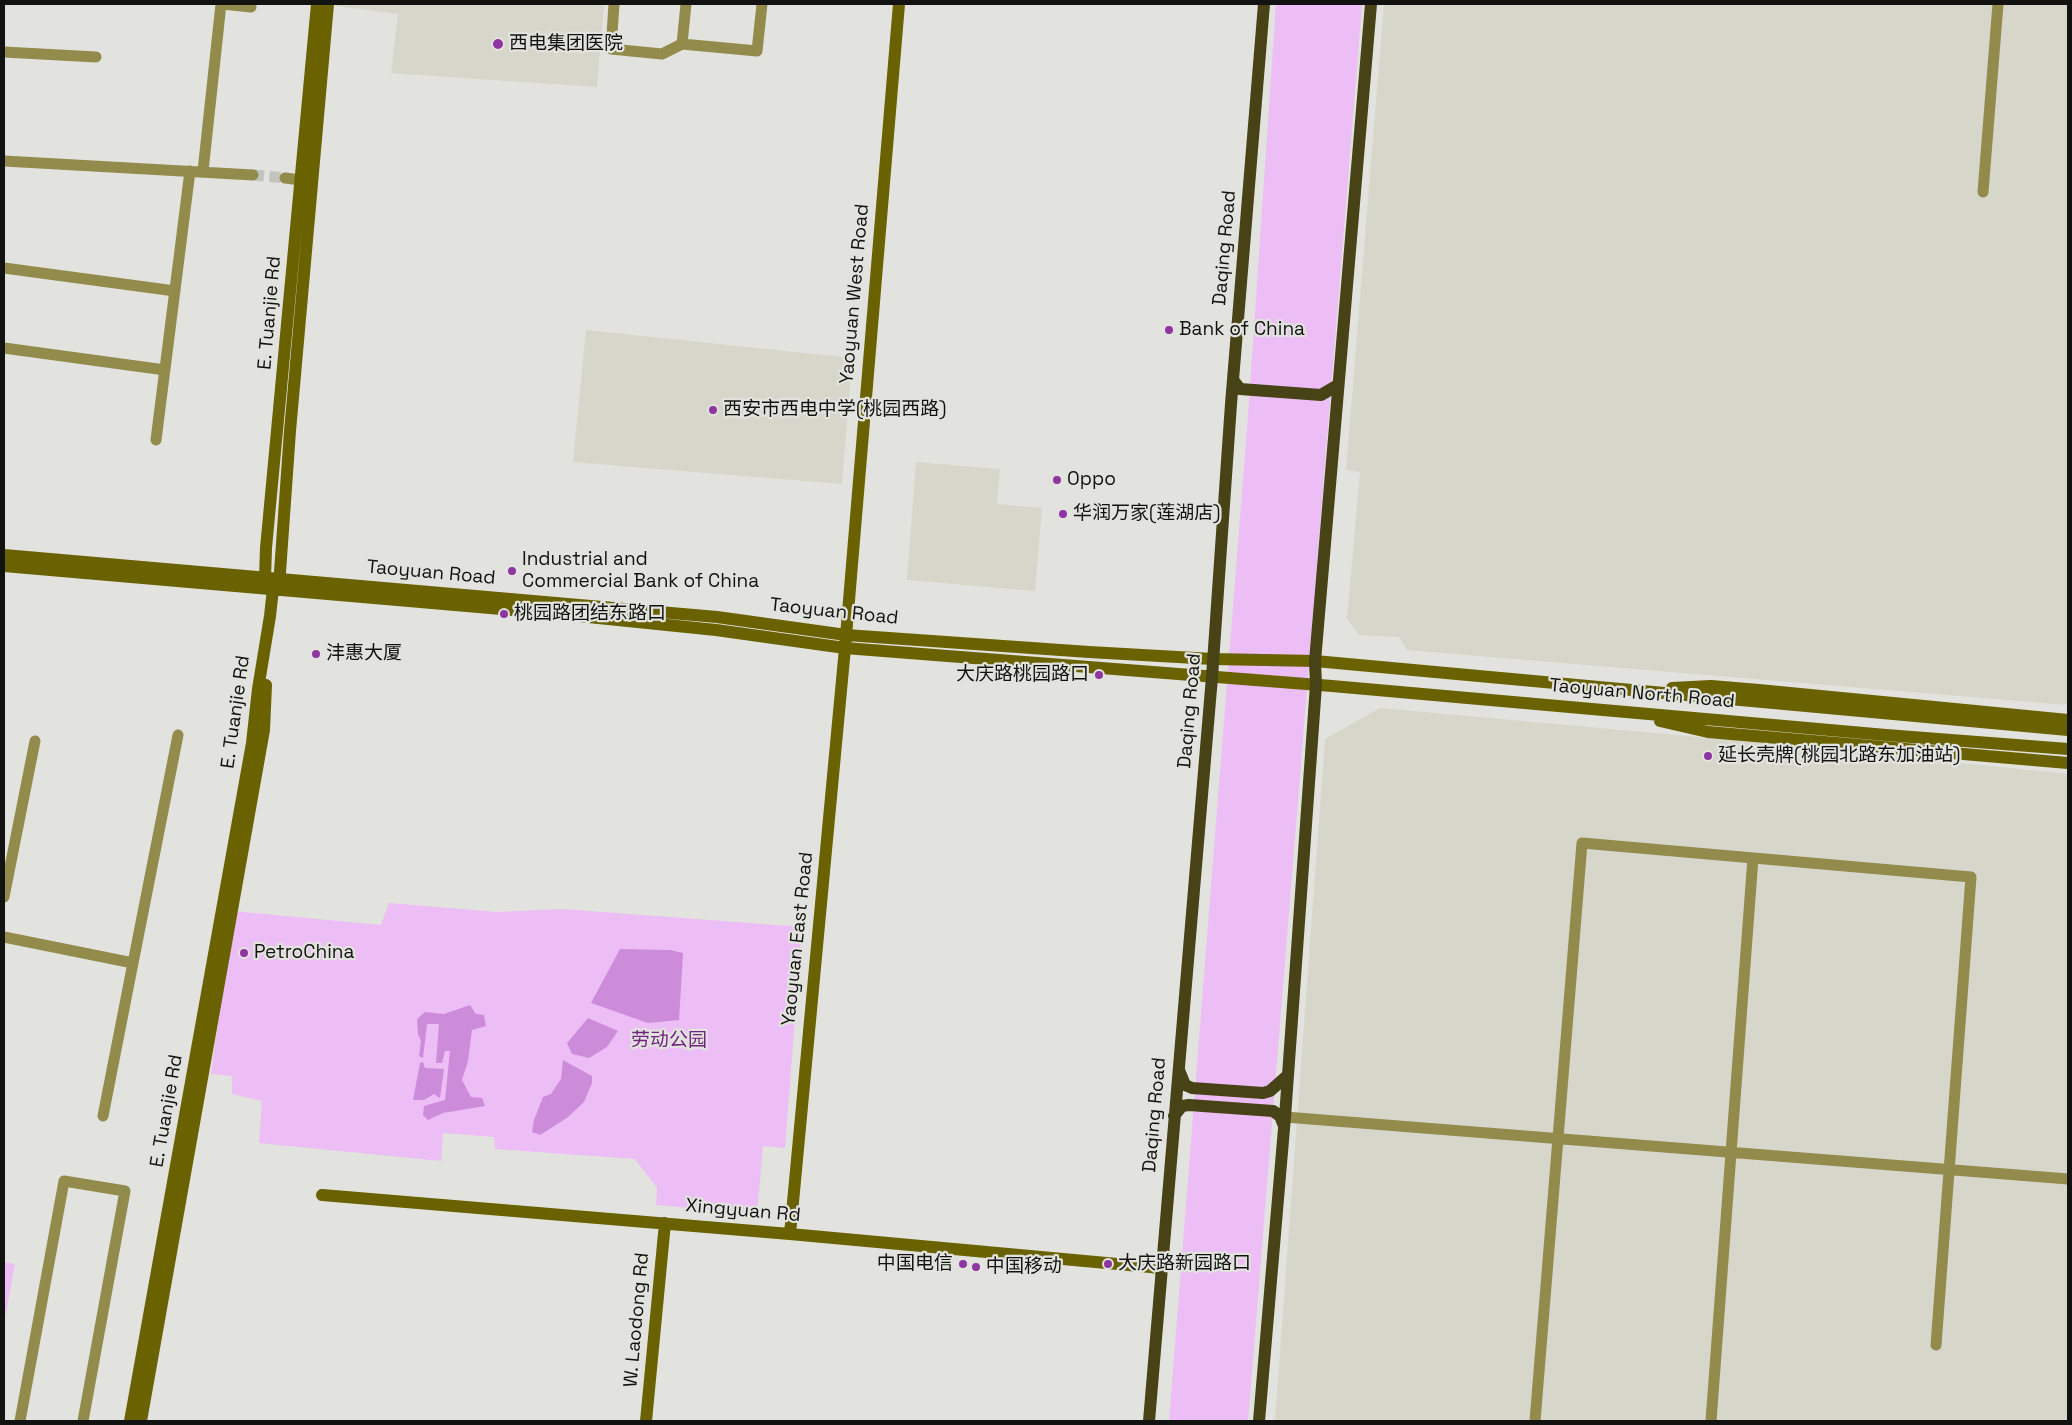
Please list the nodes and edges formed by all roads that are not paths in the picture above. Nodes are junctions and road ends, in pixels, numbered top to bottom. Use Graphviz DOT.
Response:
graph roads {
  1 [pos="222,4"];
  2 [pos="317,4"];
  3 [pos="328,4"];
  4 [pos="614,4"];
  5 [pos="686,4"];
  6 [pos="762,4"];
  7 [pos="899,4"];
  8 [pos="1264,4"];
  9 [pos="1371,4"];
  10 [pos="1998,4"];
  11 [pos="251,7"];
  12 [pos="682,44"];
  13 [pos="4,52"];
  14 [pos="96,57"];
  15 [pos="4,161"];
  16 [pos="190,171"];
  17 [pos="203,171"];
  18 [pos="253,176"];
  19 [pos="285,178"];
  20 [pos="302,180"];
  21 [pos="1983,192"];
  22 [pos="4,268"];
  23 [pos="175,291"];
  24 [pos="4,348"];
  25 [pos="165,370"];
  26 [pos="1233,380"];
  27 [pos="1338,385"];
  28 [pos="1231,402"];
  29 [pos="1336,410"];
  30 [pos="156,440"];
  31 [pos="4,555"];
  32 [pos="4,566"];
  33 [pos="274,584"];
  34 [pos="845,642"];
  35 [pos="1213,659"];
  36 [pos="1315,661"];
  37 [pos="1212,677"];
  38 [pos="1316,685"];
  39 [pos="1629,690"];
  40 [pos="1612,710"];
  41 [pos="2068,720"];
  42 [pos="2068,730"];
  43 [pos="178,735"];
  44 [pos="34,740"];
  45 [pos="2068,749"];
  46 [pos="2068,763"];
  47 [pos="1753,858"];
  48 [pos="4,897"];
  49 [pos="4,938"];
  50 [pos="133,963"];
  51 [pos="1178,1068"];
  52 [pos="1288,1075"];
  53 [pos="103,1116"];
  54 [pos="1174,1116"];
  55 [pos="1284,1121"];
  56 [pos="1558,1138"];
  57 [pos="1731,1152"];
  58 [pos="1950,1169"];
  59 [pos="2068,1179"];
  60 [pos="322,1195"];
  61 [pos="665,1223"];
  62 [pos="790,1234"];
  63 [pos="1161,1268"];
  64 [pos="1936,1345"];
  65 [pos="20,1421"];
  66 [pos="83,1421"];
  67 [pos="130,1421"];
  68 [pos="140,1421"];
  69 [pos="646,1421"];
  70 [pos="1148,1421"];
  71 [pos="1259,1421"];
  72 [pos="1535,1421"];
  73 [pos="1711,1421"];
  1 -- 11 [label="street"];
  1 -- 17 [label="street"];
  2 -- 20 [label="street, E. Tuanjie Rd"];
  3 -- 33 [label="street"];
  4 -- 12 [label="street"];
  5 -- 12 [label="street"];
  6 -- 12 [label="street"];
  7 -- 34 [label="street, Yaoyuan West Road"];
  8 -- 26 [label="main road, Daqing Road"];
  9 -- 27 [label="main road"];
  10 -- 21 [label="street"];
  13 -- 14 [label="street"];
  15 -- 16 [label="street"];
  16 -- 17 [label="street"];
  16 -- 23 [label="street"];
  17 -- 18 [label="street"];
  19 -- 20 [label="street"];
  20 -- 33 [label="street, E. Tuanjie Rd"];
  22 -- 23 [label="street"];
  23 -- 25 [label="street"];
  24 -- 25 [label="street"];
  25 -- 30 [label="street"];
  26 -- 27 [label="main road"];
  26 -- 28 [label="main road, Daqing Road"];
  27 -- 29 [label="main road"];
  28 -- 29 [label="main road"];
  28 -- 35 [label="main road, Daqing Road"];
  29 -- 36 [label="main road"];
  31 -- 33 [label="street, Taoyuan Road"];
  32 -- 33 [label="street, Taoyuan Road"];
  33 -- 34 [label="street, Taoyuan Road"];
  33 -- 67 [label="street, E. Tuanjie Rd"];
  33 -- 68 [label="street"];
  34 -- 35 [label="street, Taoyuan Road"];
  34 -- 37 [label="street, Taoyuan Road"];
  34 -- 62 [label="street, Yaoyuan East Road"];
  35 -- 36 [label="street, Taoyuan North Road"];
  35 -- 37 [label="main road, Daqing Road"];
  36 -- 38 [label="main road"];
  36 -- 39 [label="street, Taoyuan North Road"];
  37 -- 38 [label="street, Taoyuan North Road"];
  37 -- 51 [label="main road, Daqing Road"];
  38 -- 40 [label="street, Taoyuan North Road"];
  38 -- 52 [label="main road"];
  39 -- 41 [label="street"];
  39 -- 42 [label="street, Taoyuan North Road"];
  40 -- 45 [label="street, Taoyuan North Road"];
  40 -- 46 [label="street"];
  43 -- 50 [label="street"];
  44 -- 48 [label="street"];
  47 -- 56 [label="street"];
  47 -- 57 [label="street"];
  47 -- 58 [label="street"];
  49 -- 50 [label="street"];
  50 -- 53 [label="street"];
  51 -- 52 [label="main road"];
  51 -- 54 [label="main road, Daqing Road"];
  52 -- 55 [label="main road"];
  54 -- 55 [label="main road"];
  54 -- 63 [label="main road, Daqing Road"];
  55 -- 56 [label="street"];
  55 -- 71 [label="main road"];
  56 -- 57 [label="street"];
  56 -- 72 [label="street"];
  57 -- 58 [label="street"];
  57 -- 73 [label="street"];
  58 -- 59 [label="street"];
  58 -- 64 [label="street"];
  60 -- 61 [label="street, Xingyuan Rd"];
  61 -- 62 [label="street, Xingyuan Rd"];
  61 -- 69 [label="street, W. Laodong Rd"];
  62 -- 63 [label="street, Xingyuan Rd"];
  63 -- 70 [label="main road, Daqing Road"];
  65 -- 66 [label="street"];
}
